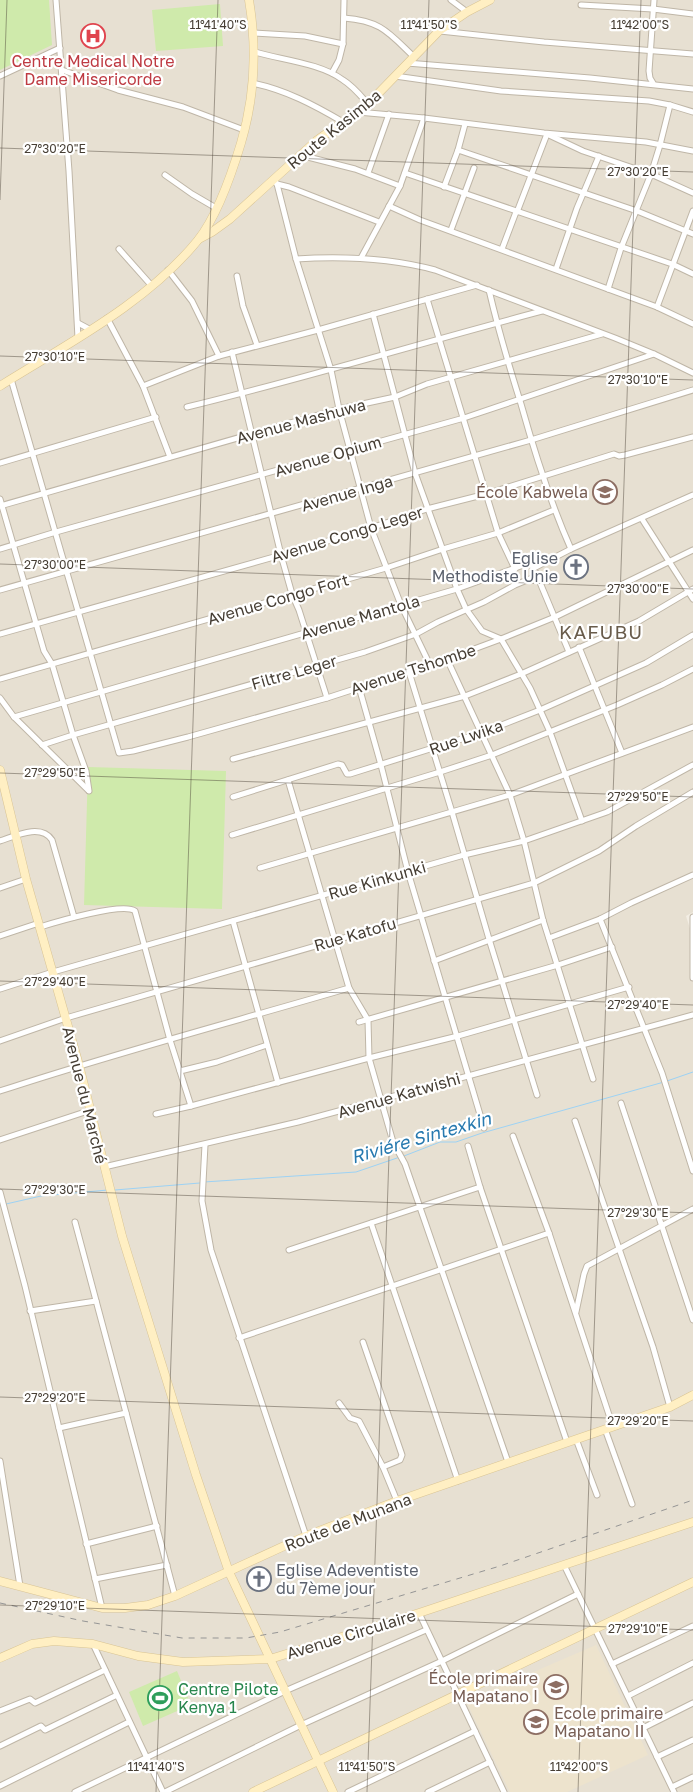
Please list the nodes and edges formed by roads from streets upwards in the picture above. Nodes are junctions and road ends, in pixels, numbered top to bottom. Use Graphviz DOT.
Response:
graph roads {
  1 [pos="56,0"];
  2 [pos="249,0"];
  3 [pos="344,0"];
  4 [pos="451,0"];
  5 [pos="490,0"];
  6 [pos="654,0"];
  7 [pos="581,5"];
  8 [pos="653,9"];
  9 [pos="467,12"];
  10 [pos="693,14"];
  11 [pos="344,18"];
  12 [pos="439,30"];
  13 [pos="253,33"];
  14 [pos="343,44"];
  15 [pos="60,48"];
  16 [pos="649,51"];
  17 [pos="255,52"];
  18 [pos="693,54"];
  19 [pos="413,56"];
  20 [pos="407,63"];
  21 [pos="62,70"];
  22 [pos="332,73"];
  23 [pos="0,76"];
  24 [pos="394,76"];
  25 [pos="252,83"];
  26 [pos="654,83"];
  27 [pos="693,89"];
  28 [pos="368,104"];
  29 [pos="670,105"];
  30 [pos="357,112"];
  31 [pos="693,112"];
  32 [pos="388,114"];
  33 [pos="424,118"];
  34 [pos="343,122"];
  35 [pos="465,124"];
  36 [pos="244,130"];
  37 [pos="546,134"];
  38 [pos="660,145"];
  39 [pos="458,150"];
  40 [pos="693,151"];
  41 [pos="300,155"];
  42 [pos="599,156"];
  43 [pos="474,168"];
  44 [pos="368,173"];
  45 [pos="405,173"];
  46 [pos="651,174"];
  47 [pos="165,175"];
  48 [pos="532,175"];
  49 [pos="275,182"];
  50 [pos="400,186"];
  51 [pos="444,186"];
  52 [pos="584,192"];
  53 [pos="463,193"];
  54 [pos="693,193"];
  55 [pos="389,206"];
  56 [pos="216,208"];
  57 [pos="637,210"];
  58 [pos="693,211"];
  59 [pos="516,212"];
  60 [pos="379,222"];
  61 [pos="451,230"];
  62 [pos="570,230"];
  63 [pos="685,232"];
  64 [pos="693,234"];
  65 [pos="199,239"];
  66 [pos="621,248"];
  67 [pos="119,249"];
  68 [pos="502,249"];
  69 [pos="361,258"];
  70 [pos="296,259"];
  71 [pos="672,264"];
  72 [pos="556,269"];
  73 [pos="168,270"];
  74 [pos="693,274"];
  75 [pos="237,276"];
  76 [pos="477,285"];
  77 [pos="151,286"];
  78 [pos="608,289"];
  79 [pos="489,290"];
  80 [pos="427,299"];
  81 [pos="657,307"];
  82 [pos="543,311"];
  83 [pos="373,314"];
  84 [pos="107,318"];
  85 [pos="78,323"];
  86 [pos="497,323"];
  87 [pos="693,324"];
  88 [pos="91,330"];
  89 [pos="318,330"];
  90 [pos="602,334"];
  91 [pos="78,338"];
  92 [pos="439,338"];
  93 [pos="257,345"];
  94 [pos="232,352"];
  95 [pos="384,354"];
  96 [pos="654,354"];
  97 [pos="220,356"];
  98 [pos="508,361"];
  99 [pos="693,365"];
  100 [pos="331,370"];
  101 [pos="692,372"];
  102 [pos="452,377"];
  103 [pos="11,379"];
  104 [pos="0,386"];
  105 [pos="143,386"];
  106 [pos="693,390"];
  107 [pos="242,394"];
  108 [pos="395,397"];
  109 [pos="519,400"];
  110 [pos="187,407"];
  111 [pos="339,409"];
  112 [pos="156,417"];
  113 [pos="464,418"];
  114 [pos="251,434"];
  115 [pos="405,434"];
  116 [pos="693,437"];
  117 [pos="531,440"];
  118 [pos="350,449"];
  119 [pos="33,454"];
  120 [pos="475,456"];
  121 [pos="170,457"];
  122 [pos="0,462"];
  123 [pos="415,473"];
  124 [pos="263,475"];
  125 [pos="543,477"];
  126 [pos="361,488"];
  127 [pos="44,494"];
  128 [pos="486,494"];
  129 [pos="693,495"];
  130 [pos="0,499"];
  131 [pos="1,505"];
  132 [pos="427,509"];
  133 [pos="554,510"];
  134 [pos="272,515"];
  135 [pos="642,519"];
  136 [pos="371,528"];
  137 [pos="56,532"];
  138 [pos="498,533"];
  139 [pos="15,545"];
  140 [pos="0,549"];
  141 [pos="443,549"];
  142 [pos="571,549"];
  143 [pos="693,550"];
  144 [pos="281,555"];
  145 [pos="669,563"];
  146 [pos="386,568"];
  147 [pos="515,568"];
  148 [pos="534,568"];
  149 [pos="68,572"];
  150 [pos="537,576"];
  151 [pos="26,583"];
  152 [pos="457,589"];
  153 [pos="0,590"];
  154 [pos="691,590"];
  155 [pos="292,594"];
  156 [pos="693,598"];
  157 [pos="401,605"];
  158 [pos="466,609"];
  159 [pos="80,613"];
  160 [pos="555,617"];
  161 [pos="37,625"];
  162 [pos="0,634"];
  163 [pos="306,634"];
  164 [pos="416,634"];
  165 [pos="693,635"];
  166 [pos="502,639"];
  167 [pos="580,647"];
  168 [pos="91,652"];
  169 [pos="569,652"];
  170 [pos="447,659"];
  171 [pos="52,664"];
  172 [pos="430,665"];
  173 [pos="317,666"];
  174 [pos="693,669"];
  175 [pos="409,672"];
  176 [pos="521,674"];
  177 [pos="0,679"];
  178 [pos="595,685"];
  179 [pos="359,687"];
  180 [pos="102,691"];
  181 [pos="465,696"];
  182 [pos="0,698"];
  183 [pos="327,698"];
  184 [pos="63,702"];
  185 [pos="420,709"];
  186 [pos="540,710"];
  187 [pos="604,710"];
  188 [pos="14,717"];
  189 [pos="369,723"];
  190 [pos="112,725"];
  191 [pos="693,727"];
  192 [pos="550,732"];
  193 [pos="481,733"];
  194 [pos="73,735"];
  195 [pos="42,745"];
  196 [pos="433,748"];
  197 [pos="622,753"];
  198 [pos="492,755"];
  199 [pos="233,760"];
  200 [pos="381,765"];
  201 [pos="693,766"];
  202 [pos="0,770"];
  203 [pos="440,772"];
  204 [pos="565,774"];
  205 [pos="288,780"];
  206 [pos="387,787"];
  207 [pos="693,792"];
  208 [pos="510,795"];
  209 [pos="3,796"];
  210 [pos="233,797"];
  211 [pos="452,812"];
  212 [pos="299,814"];
  213 [pos="582,821"];
  214 [pos="398,828"];
  215 [pos="232,835"];
  216 [pos="16,836"];
  217 [pos="0,841"];
  218 [pos="524,841"];
  219 [pos="310,852"];
  220 [pos="464,855"];
  221 [pos="260,868"];
  222 [pos="408,872"];
  223 [pos="693,876"];
  224 [pos="26,879"];
  225 [pos="534,883"];
  226 [pos="0,888"];
  227 [pos="322,896"];
  228 [pos="477,900"];
  229 [pos="420,916"];
  230 [pos="74,917"];
  231 [pos="693,917"];
  232 [pos="600,919"];
  233 [pos="543,920"];
  234 [pos="233,922"];
  235 [pos="39,925"];
  236 [pos="0,936"];
  237 [pos="549,938"];
  238 [pos="489,939"];
  239 [pos="334,940"];
  240 [pos="143,946"];
  241 [pos="612,947"];
  242 [pos="434,961"];
  243 [pos="246,966"];
  244 [pos="558,966"];
  245 [pos="53,972"];
  246 [pos="693,978"];
  247 [pos="502,981"];
  248 [pos="629,987"];
  249 [pos="349,988"];
  250 [pos="0,990"];
  251 [pos="157,993"];
  252 [pos="446,997"];
  253 [pos="570,1005"];
  254 [pos="260,1014"];
  255 [pos="692,1017"];
  256 [pos="66,1018"];
  257 [pos="368,1020"];
  258 [pos="514,1020"];
  259 [pos="359,1022"];
  260 [pos="645,1028"];
  261 [pos="458,1036"];
  262 [pos="170,1040"];
  263 [pos="0,1041"];
  264 [pos="582,1044"];
  265 [pos="268,1045"];
  266 [pos="369,1058"];
  267 [pos="526,1060"];
  268 [pos="79,1065"];
  269 [pos="180,1071"];
  270 [pos="469,1075"];
  271 [pos="593,1079"];
  272 [pos="278,1083"];
  273 [pos="0,1091"];
  274 [pos="537,1095"];
  275 [pos="381,1100"];
  276 [pos="621,1103"];
  277 [pos="191,1106"];
  278 [pos="91,1110"];
  279 [pos="156,1114"];
  280 [pos="575,1120"];
  281 [pos="484,1128"];
  282 [pos="513,1136"];
  283 [pos="0,1140"];
  284 [pos="205,1145"];
  285 [pos="468,1146"];
  286 [pos="104,1167"];
  287 [pos="693,1171"];
  288 [pos="480,1187"];
  289 [pos="0,1192"];
  290 [pos="419,1207"];
  291 [pos="693,1209"];
  292 [pos="75,1222"];
  293 [pos="371,1223"];
  294 [pos="662,1225"];
  295 [pos="548,1232"];
  296 [pos="502,1247"];
  297 [pos="619,1249"];
  298 [pos="289,1250"];
  299 [pos="441,1268"];
  300 [pos="393,1286"];
  301 [pos="96,1302"];
  302 [pos="30,1311"];
  303 [pos="576,1312"];
  304 [pos="693,1320"];
  305 [pos="239,1338"];
  306 [pos="363,1342"];
  307 [pos="693,1396"];
  308 [pos="339,1403"];
  309 [pos="670,1407"];
  310 [pos="126,1413"];
  311 [pos="613,1426"];
  312 [pos="59,1428"];
  313 [pos="605,1429"];
  314 [pos="576,1439"];
  315 [pos="567,1442"];
  316 [pos="0,1461"];
  317 [pos="508,1462"];
  318 [pos="383,1467"];
  319 [pos="458,1481"];
  320 [pos="597,1495"];
  321 [pos="397,1501"];
  322 [pos="632,1504"];
  323 [pos="693,1522"];
  324 [pos="157,1526"];
  325 [pos="306,1536"];
  326 [pos="86,1544"];
  327 [pos="167,1565"];
  328 [pos="564,1565"];
  329 [pos="229,1572"];
  330 [pos="95,1579"];
  331 [pos="0,1581"];
  332 [pos="693,1582"];
  333 [pos="20,1586"];
  334 [pos="578,1594"];
  335 [pos="175,1596"];
  336 [pos="102,1608"];
  337 [pos="419,1614"];
  338 [pos="693,1626"];
  339 [pos="595,1629"];
  340 [pos="426,1630"];
  341 [pos="92,1644"];
  342 [pos="0,1658"];
  343 [pos="270,1659"];
  344 [pos="442,1661"];
  345 [pos="693,1663"];
  346 [pos="612,1664"];
  347 [pos="105,1670"];
  348 [pos="284,1691"];
  349 [pos="458,1695"];
  350 [pos="115,1696"];
  351 [pos="628,1696"];
  352 [pos="693,1703"];
  353 [pos="0,1711"];
  354 [pos="129,1722"];
  355 [pos="301,1725"];
  356 [pos="643,1728"];
  357 [pos="475,1731"];
  358 [pos="693,1740"];
  359 [pos="0,1746"];
  360 [pos="657,1756"];
  361 [pos="146,1757"];
  362 [pos="318,1761"];
  363 [pos="490,1762"];
  364 [pos="693,1777"];
  365 [pos="0,1786"];
  366 [pos="673,1790"];
  367 [pos="75,1792"];
  368 [pos="164,1792"];
  369 [pos="253,1792"];
  370 [pos="333,1792"];
  371 [pos="348,1792"];
  372 [pos="428,1792"];
  373 [pos="504,1792"];
  1 -- 15 [label="street"];
  2 -- 13 [label="street"];
  3 -- 11 [label="street"];
  4 -- 9 [label="street"];
  5 -- 9 [label="street, Route Kasimba"];
  6 -- 8 [label="street"];
  7 -- 8 [label="street"];
  8 -- 10 [label="street"];
  8 -- 16 [label="street"];
  9 -- 12 [label="street, Route Kasimba"];
  11 -- 14 [label="street"];
  11 -- 19 [label="street"];
  12 -- 16 [label="street"];
  12 -- 19 [label="street, Route Kasimba"];
  13 -- 14 [label="street"];
  13 -- 17 [label="street"];
  14 -- 22 [label="street"];
  15 -- 21 [label="street"];
  15 -- 23 [label="street"];
  16 -- 18 [label="street"];
  16 -- 26 [label="street"];
  17 -- 22 [label="street"];
  17 -- 25 [label="street"];
  19 -- 20 [label="street, Route Kasimba"];
  20 -- 24 [label="street, Route Kasimba"];
  20 -- 26 [label="street"];
  21 -- 36 [label="street"];
  21 -- 85 [label="street"];
  22 -- 28 [label="street"];
  24 -- 28 [label="street, Route Kasimba"];
  24 -- 29 [label="street"];
  25 -- 34 [label="street"];
  25 -- 36 [label="street"];
  26 -- 27 [label="street"];
  28 -- 30 [label="street, Route Kasimba"];
  29 -- 31 [label="street"];
  29 -- 38 [label="street"];
  30 -- 32 [label="street"];
  30 -- 34 [label="street, Route Kasimba"];
  32 -- 33 [label="street"];
  32 -- 44 [label="street"];
  33 -- 35 [label="street"];
  33 -- 45 [label="street"];
  34 -- 41 [label="street, Route Kasimba"];
  35 -- 37 [label="street"];
  35 -- 39 [label="street"];
  36 -- 56 [label="street"];
  37 -- 38 [label="street"];
  37 -- 42 [label="street"];
  37 -- 48 [label="street"];
  38 -- 40 [label="street"];
  38 -- 46 [label="street"];
  39 -- 48 [label="street"];
  39 -- 51 [label="street"];
  41 -- 44 [label="street"];
  41 -- 49 [label="street, Route Kasimba"];
  42 -- 46 [label="street"];
  42 -- 52 [label="street"];
  43 -- 53 [label="street"];
  44 -- 50 [label="street"];
  45 -- 50 [label="street"];
  45 -- 51 [label="street"];
  46 -- 54 [label="street"];
  46 -- 57 [label="street"];
  47 -- 56 [label="street"];
  48 -- 52 [label="street"];
  48 -- 59 [label="street"];
  49 -- 60 [label="street"];
  49 -- 65 [label="street, Route Kasimba"];
  49 -- 70 [label="street"];
  50 -- 55 [label="street"];
  51 -- 53 [label="street"];
  52 -- 57 [label="street"];
  52 -- 62 [label="street"];
  53 -- 59 [label="street"];
  53 -- 61 [label="street"];
  55 -- 60 [label="street"];
  55 -- 61 [label="street"];
  56 -- 65 [label="street"];
  57 -- 63 [label="street"];
  57 -- 66 [label="street"];
  58 -- 63 [label="street"];
  59 -- 62 [label="street"];
  59 -- 68 [label="street"];
  60 -- 69 [label="street"];
  61 -- 68 [label="street"];
  62 -- 66 [label="street"];
  62 -- 72 [label="street"];
  63 -- 64 [label="street"];
  63 -- 71 [label="street"];
  65 -- 73 [label="street"];
  66 -- 71 [label="street"];
  66 -- 78 [label="street"];
  67 -- 77 [label="street"];
  68 -- 72 [label="street"];
  69 -- 70 [label="street"];
  69 -- 76 [label="street"];
  70 -- 89 [label="street"];
  71 -- 74 [label="street"];
  71 -- 81 [label="street"];
  72 -- 78 [label="street"];
  73 -- 77 [label="street"];
  73 -- 97 [label="street"];
  75 -- 93 [label="street"];
  76 -- 79 [label="street"];
  76 -- 80 [label="street"];
  77 -- 84 [label="street"];
  78 -- 81 [label="street"];
  79 -- 82 [label="street"];
  79 -- 86 [label="street"];
  80 -- 83 [label="street"];
  80 -- 92 [label="street"];
  81 -- 87 [label="street"];
  82 -- 86 [label="street"];
  82 -- 90 [label="street"];
  83 -- 89 [label="street"];
  83 -- 95 [label="street"];
  84 -- 88 [label="street"];
  84 -- 105 [label="street"];
  85 -- 88 [label="street"];
  85 -- 91 [label="street"];
  86 -- 92 [label="street"];
  86 -- 98 [label="street"];
  88 -- 91 [label="street"];
  89 -- 93 [label="street"];
  89 -- 100 [label="street"];
  90 -- 96 [label="street"];
  90 -- 98 [label="street, Avenue Mashuwa"];
  91 -- 103 [label="street"];
  92 -- 95 [label="street"];
  92 -- 102 [label="street"];
  93 -- 94 [label="street"];
  94 -- 97 [label="street"];
  94 -- 107 [label="street"];
  95 -- 100 [label="street"];
  95 -- 108 [label="street"];
  96 -- 101 [label="street"];
  96 -- 109 [label="street, Avenue Opium"];
  97 -- 105 [label="street"];
  98 -- 102 [label="street, Avenue Mashuwa"];
  98 -- 109 [label="street"];
  99 -- 101 [label="street"];
  100 -- 107 [label="street"];
  100 -- 111 [label="street"];
  102 -- 108 [label="street, Avenue Mashuwa"];
  102 -- 113 [label="street"];
  103 -- 104 [label="street"];
  103 -- 119 [label="street"];
  105 -- 112 [label="street"];
  106 -- 117 [label="street, Avenue Inga"];
  107 -- 110 [label="street"];
  107 -- 114 [label="street"];
  108 -- 111 [label="street, Avenue Mashuwa"];
  108 -- 115 [label="street"];
  109 -- 113 [label="street, Avenue Opium"];
  109 -- 117 [label="street"];
  111 -- 114 [label="street, Avenue Mashuwa"];
  111 -- 118 [label="street"];
  112 -- 119 [label="street"];
  112 -- 121 [label="street"];
  113 -- 115 [label="street, Avenue Opium"];
  113 -- 120 [label="street"];
  114 -- 121 [label="street, Avenue Mashuwa"];
  114 -- 124 [label="street"];
  115 -- 118 [label="street, Avenue Opium"];
  115 -- 123 [label="street"];
  116 -- 125 [label="street, Avenue Congo Leger"];
  117 -- 120 [label="street, Avenue Inga"];
  117 -- 125 [label="street"];
  118 -- 124 [label="street, Avenue Opium"];
  118 -- 126 [label="street"];
  119 -- 122 [label="street"];
  119 -- 127 [label="street"];
  120 -- 123 [label="street, Avenue Inga"];
  120 -- 128 [label="street"];
  121 -- 127 [label="street, Avenue Mashuwa"];
  123 -- 126 [label="street, Avenue Inga"];
  123 -- 132 [label="street"];
  124 -- 134 [label="street"];
  124 -- 137 [label="street, Avenue Opium"];
  125 -- 128 [label="street, Avenue Congo Leger"];
  125 -- 133 [label="street"];
  126 -- 134 [label="street, Avenue Inga"];
  126 -- 136 [label="street"];
  127 -- 131 [label="street, Avenue Mashuwa"];
  127 -- 137 [label="street"];
  128 -- 132 [label="street, Avenue Congo Leger"];
  128 -- 138 [label="street"];
  129 -- 135 [label="street, Avenue Mantola"];
  130 -- 131 [label="street"];
  131 -- 139 [label="street"];
  132 -- 136 [label="street, Avenue Congo Leger"];
  132 -- 141 [label="street"];
  133 -- 138 [label="street, Avenue Congo Fort"];
  133 -- 142 [label="street"];
  134 -- 144 [label="street"];
  134 -- 149 [label="street, Avenue Inga"];
  135 -- 142 [label="street, Avenue Mantola"];
  135 -- 145 [label="street"];
  136 -- 144 [label="street, Avenue Congo Leger"];
  136 -- 146 [label="street"];
  137 -- 139 [label="street, Avenue Opium"];
  137 -- 149 [label="street"];
  138 -- 141 [label="street, Avenue Congo Fort"];
  138 -- 147 [label="street"];
  139 -- 140 [label="street, Avenue Opium"];
  139 -- 151 [label="street"];
  141 -- 146 [label="street, Avenue Congo Fort"];
  141 -- 152 [label="street"];
  142 -- 148 [label="street, Avenue Mantola"];
  143 -- 145 [label="street, Avenue Tshombe"];
  144 -- 155 [label="street"];
  144 -- 159 [label="street, Avenue Congo Leger"];
  145 -- 154 [label="street"];
  145 -- 160 [label="street, Avenue Tshombe"];
  146 -- 155 [label="street, Avenue Congo Fort"];
  146 -- 157 [label="street"];
  147 -- 148 [label="street, Avenue Mantola"];
  147 -- 152 [label="street, Avenue Mantola"];
  148 -- 150 [label="street"];
  149 -- 151 [label="street, Avenue Inga"];
  149 -- 159 [label="street"];
  150 -- 158 [label="street, Filtre Leger"];
  150 -- 160 [label="street"];
  151 -- 153 [label="street, Avenue Inga"];
  151 -- 161 [label="street"];
  152 -- 157 [label="street, Avenue Mantola"];
  152 -- 158 [label="street"];
  154 -- 156 [label="street"];
  154 -- 167 [label="street"];
  155 -- 163 [label="street"];
  155 -- 168 [label="street, Avenue Congo Fort"];
  157 -- 163 [label="street, Avenue Mantola"];
  157 -- 164 [label="street"];
  158 -- 164 [label="street, Filtre Leger"];
  158 -- 166 [label="street"];
  159 -- 161 [label="street, Avenue Congo Leger"];
  159 -- 168 [label="street"];
  160 -- 166 [label="street, Avenue Tshombe"];
  160 -- 169 [label="street"];
  161 -- 162 [label="street, Avenue Congo Leger"];
  161 -- 171 [label="street"];
  163 -- 173 [label="street"];
  163 -- 180 [label="street, Avenue Mantola"];
  164 -- 172 [label="street"];
  164 -- 173 [label="street, Filtre Leger"];
  165 -- 178 [label="street, Rue Lwika"];
  166 -- 170 [label="street, Avenue Tshombe"];
  166 -- 176 [label="street"];
  167 -- 169 [label="street"];
  167 -- 178 [label="street"];
  168 -- 171 [label="street, Avenue Congo Fort"];
  168 -- 180 [label="street"];
  169 -- 176 [label="street"];
  170 -- 172 [label="street, Avenue Tshombe"];
  170 -- 181 [label="street"];
  171 -- 177 [label="street, Avenue Congo Fort"];
  171 -- 184 [label="street"];
  172 -- 175 [label="street, Avenue Tshombe"];
  173 -- 183 [label="street"];
  173 -- 190 [label="street, Filtre Leger"];
  174 -- 187 [label="street"];
  175 -- 179 [label="street, Avenue Tshombe"];
  175 -- 185 [label="street"];
  176 -- 181 [label="street"];
  176 -- 186 [label="street"];
  178 -- 186 [label="street, Rue Lwika"];
  178 -- 187 [label="street"];
  179 -- 183 [label="street, Avenue Tshombe"];
  179 -- 189 [label="street"];
  180 -- 184 [label="street, Avenue Mantola"];
  180 -- 190 [label="street"];
  181 -- 185 [label="street"];
  181 -- 193 [label="street"];
  182 -- 188 [label="street"];
  183 -- 190 [label="street, Avenue Tshombe"];
  184 -- 188 [label="street, Avenue Mantola"];
  184 -- 194 [label="street"];
  185 -- 189 [label="street"];
  185 -- 196 [label="street"];
  186 -- 192 [label="street"];
  186 -- 193 [label="street, Rue Lwika"];
  187 -- 192 [label="street"];
  187 -- 197 [label="street"];
  188 -- 195 [label="street"];
  189 -- 199 [label="street"];
  189 -- 200 [label="street"];
  190 -- 194 [label="street, Filtre Leger"];
  191 -- 197 [label="street"];
  192 -- 198 [label="street"];
  192 -- 204 [label="street"];
  193 -- 196 [label="street, Rue Lwika"];
  193 -- 198 [label="street"];
  194 -- 195 [label="street, Filtre Leger"];
  194 -- 195 [label="street"];
  196 -- 200 [label="street, Rue Lwika"];
  196 -- 203 [label="street"];
  197 -- 204 [label="street"];
  198 -- 203 [label="street"];
  198 -- 208 [label="street"];
  200 -- 205 [label="street, Rue Lwika"];
  200 -- 206 [label="street"];
  201 -- 213 [label="street, Rue Kinkunki"];
  202 -- 209 [label="street, Avenue du Marché"];
  203 -- 206 [label="street"];
  203 -- 211 [label="street"];
  204 -- 208 [label="street"];
  204 -- 213 [label="street"];
  205 -- 210 [label="street, Rue Lwika"];
  205 -- 212 [label="street"];
  206 -- 212 [label="street"];
  206 -- 214 [label="street"];
  207 -- 225 [label="street, Rue Katofu"];
  208 -- 211 [label="street"];
  208 -- 218 [label="street"];
  209 -- 216 [label="street, Avenue du Marché"];
  211 -- 214 [label="street"];
  211 -- 220 [label="street"];
  212 -- 215 [label="street"];
  212 -- 219 [label="street"];
  213 -- 218 [label="street, Rue Kinkunki"];
  214 -- 219 [label="street"];
  214 -- 222 [label="street"];
  216 -- 217 [label="street"];
  216 -- 224 [label="street, Avenue du Marché"];
  216 -- 230 [label="street"];
  218 -- 220 [label="street, Rue Kinkunki"];
  218 -- 225 [label="street"];
  219 -- 221 [label="street"];
  219 -- 227 [label="street"];
  220 -- 222 [label="street, Rue Kinkunki"];
  220 -- 228 [label="street"];
  222 -- 227 [label="street, Rue Kinkunki"];
  222 -- 229 [label="street"];
  223 -- 232 [label="street"];
  224 -- 226 [label="street"];
  224 -- 235 [label="street, Avenue du Marché"];
  225 -- 228 [label="street, Rue Katofu"];
  225 -- 233 [label="street"];
  227 -- 234 [label="street, Rue Kinkunki"];
  227 -- 239 [label="street"];
  228 -- 229 [label="street, Rue Katofu"];
  228 -- 238 [label="street"];
  229 -- 239 [label="street, Rue Katofu"];
  229 -- 242 [label="street"];
  230 -- 235 [label="street"];
  230 -- 240 [label="street"];
  231 -- 246 [label="street"];
  232 -- 237 [label="street"];
  232 -- 241 [label="street"];
  233 -- 237 [label="street"];
  233 -- 238 [label="street"];
  234 -- 240 [label="street, Rue Kinkunki"];
  234 -- 243 [label="street"];
  235 -- 236 [label="street"];
  235 -- 245 [label="street, Avenue du Marché"];
  237 -- 244 [label="street"];
  238 -- 242 [label="street"];
  238 -- 247 [label="street"];
  239 -- 243 [label="street, Rue Katofu"];
  239 -- 249 [label="street"];
  240 -- 245 [label="street, Rue Kinkunki"];
  240 -- 251 [label="street"];
  241 -- 244 [label="street"];
  241 -- 248 [label="street"];
  242 -- 252 [label="street"];
  243 -- 251 [label="street, Rue Katofu"];
  243 -- 254 [label="street"];
  244 -- 247 [label="street"];
  244 -- 253 [label="street"];
  245 -- 250 [label="street, Rue Kinkunki"];
  245 -- 256 [label="street, Avenue du Marché"];
  247 -- 252 [label="street"];
  247 -- 258 [label="street"];
  248 -- 253 [label="street"];
  248 -- 260 [label="street"];
  249 -- 254 [label="street"];
  249 -- 257 [label="street"];
  251 -- 256 [label="street, Rue Katofu"];
  251 -- 262 [label="street"];
  252 -- 257 [label="street"];
  252 -- 261 [label="street"];
  253 -- 258 [label="street"];
  253 -- 264 [label="street"];
  254 -- 262 [label="street"];
  254 -- 265 [label="street"];
  255 -- 260 [label="street, Avenue Katwishi"];
  256 -- 263 [label="street, Rue Katofu"];
  256 -- 268 [label="street, Avenue du Marché"];
  257 -- 259 [label="street"];
  257 -- 266 [label="street"];
  258 -- 261 [label="street"];
  258 -- 267 [label="street"];
  260 -- 264 [label="street, Avenue Katwishi"];
  260 -- 287 [label="street"];
  261 -- 266 [label="street"];
  261 -- 270 [label="street"];
  262 -- 268 [label="street"];
  262 -- 269 [label="street"];
  264 -- 267 [label="street, Avenue Katwishi"];
  264 -- 271 [label="street"];
  265 -- 269 [label="street"];
  265 -- 272 [label="street"];
  266 -- 272 [label="street"];
  266 -- 275 [label="street"];
  267 -- 270 [label="street, Avenue Katwishi"];
  267 -- 274 [label="street"];
  268 -- 273 [label="street"];
  268 -- 278 [label="street, Avenue du Marché"];
  269 -- 277 [label="street"];
  270 -- 275 [label="street, Avenue Katwishi"];
  270 -- 281 [label="street"];
  272 -- 277 [label="street"];
  275 -- 284 [label="street, Avenue Katwishi"];
  275 -- 290 [label="street"];
  276 -- 294 [label="street"];
  277 -- 279 [label="street"];
  278 -- 283 [label="street"];
  278 -- 286 [label="street, Avenue du Marché"];
  280 -- 297 [label="street"];
  282 -- 295 [label="street"];
  284 -- 286 [label="street, Avenue Katwishi"];
  284 -- 305 [label="street"];
  285 -- 288 [label="street"];
  286 -- 329 [label="street, Avenue du Marché"];
  288 -- 290 [label="street"];
  288 -- 296 [label="street"];
  289 -- 302 [label="street"];
  290 -- 293 [label="street"];
  290 -- 299 [label="street"];
  291 -- 294 [label="street"];
  292 -- 301 [label="street"];
  293 -- 298 [label="street"];
  293 -- 300 [label="street"];
  294 -- 297 [label="street"];
  294 -- 304 [label="street"];
  295 -- 296 [label="street"];
  295 -- 303 [label="street"];
  296 -- 299 [label="street"];
  296 -- 315 [label="street"];
  297 -- 303 [label="street"];
  297 -- 309 [label="street"];
  299 -- 300 [label="street"];
  299 -- 317 [label="street"];
  300 -- 305 [label="street"];
  300 -- 319 [label="street"];
  301 -- 302 [label="street"];
  301 -- 310 [label="street"];
  302 -- 312 [label="street"];
  303 -- 311 [label="street"];
  305 -- 325 [label="street"];
  306 -- 318 [label="street"];
  307 -- 309 [label="street, Route de Munana"];
  308 -- 318 [label="street"];
  309 -- 311 [label="street, Route de Munana"];
  310 -- 312 [label="street"];
  310 -- 324 [label="street"];
  311 -- 313 [label="street, Route de Munana"];
  312 -- 326 [label="street"];
  313 -- 314 [label="street, Route de Munana"];
  313 -- 322 [label="street"];
  314 -- 315 [label="street, Route de Munana"];
  314 -- 320 [label="street"];
  315 -- 317 [label="street, Route de Munana"];
  316 -- 333 [label="street"];
  317 -- 319 [label="street, Route de Munana"];
  318 -- 321 [label="street"];
  319 -- 321 [label="street, Route de Munana"];
  321 -- 325 [label="street, Route de Munana"];
  323 -- 328 [label="street, Avenue Circulaire"];
  324 -- 326 [label="street"];
  324 -- 327 [label="street"];
  325 -- 329 [label="street, Route de Munana"];
  326 -- 330 [label="street"];
  327 -- 330 [label="street"];
  327 -- 335 [label="street"];
  328 -- 334 [label="street"];
  328 -- 337 [label="street, Avenue Circulaire"];
  329 -- 335 [label="street, Route de Munana"];
  329 -- 343 [label="street, Avenue du Marché"];
  330 -- 336 [label="street"];
  331 -- 333 [label="street, Route de Munana"];
  332 -- 339 [label="street"];
  333 -- 336 [label="street, Route de Munana"];
  334 -- 339 [label="street"];
  334 -- 344 [label="street"];
  335 -- 336 [label="street, Route de Munana"];
  337 -- 340 [label="street"];
  337 -- 343 [label="street, Avenue Circulaire"];
  338 -- 346 [label="street"];
  339 -- 346 [label="street"];
  339 -- 349 [label="street"];
  340 -- 344 [label="street"];
  340 -- 348 [label="street"];
  341 -- 342 [label="street, Avenue Circulaire"];
  341 -- 343 [label="street, Avenue Circulaire"];
  341 -- 347 [label="street"];
  343 -- 348 [label="street"];
  344 -- 349 [label="street"];
  344 -- 355 [label="street"];
  345 -- 351 [label="street"];
  346 -- 351 [label="street"];
  347 -- 353 [label="street"];
  347 -- 354 [label="street"];
  348 -- 355 [label="street"];
  348 -- 361 [label="street"];
  349 -- 357 [label="street"];
  349 -- 362 [label="street"];
  350 -- 359 [label="street"];
  351 -- 356 [label="street"];
  352 -- 356 [label="street"];
  354 -- 361 [label="street"];
  354 -- 365 [label="street"];
  355 -- 362 [label="street"];
  355 -- 368 [label="street"];
  356 -- 360 [label="street"];
  357 -- 363 [label="street"];
  357 -- 371 [label="street"];
  358 -- 360 [label="street"];
  360 -- 366 [label="street"];
  361 -- 367 [label="street"];
  361 -- 368 [label="street"];
  362 -- 369 [label="street"];
  362 -- 370 [label="street"];
  363 -- 372 [label="street"];
  363 -- 373 [label="street"];
  364 -- 366 [label="street"];
}
